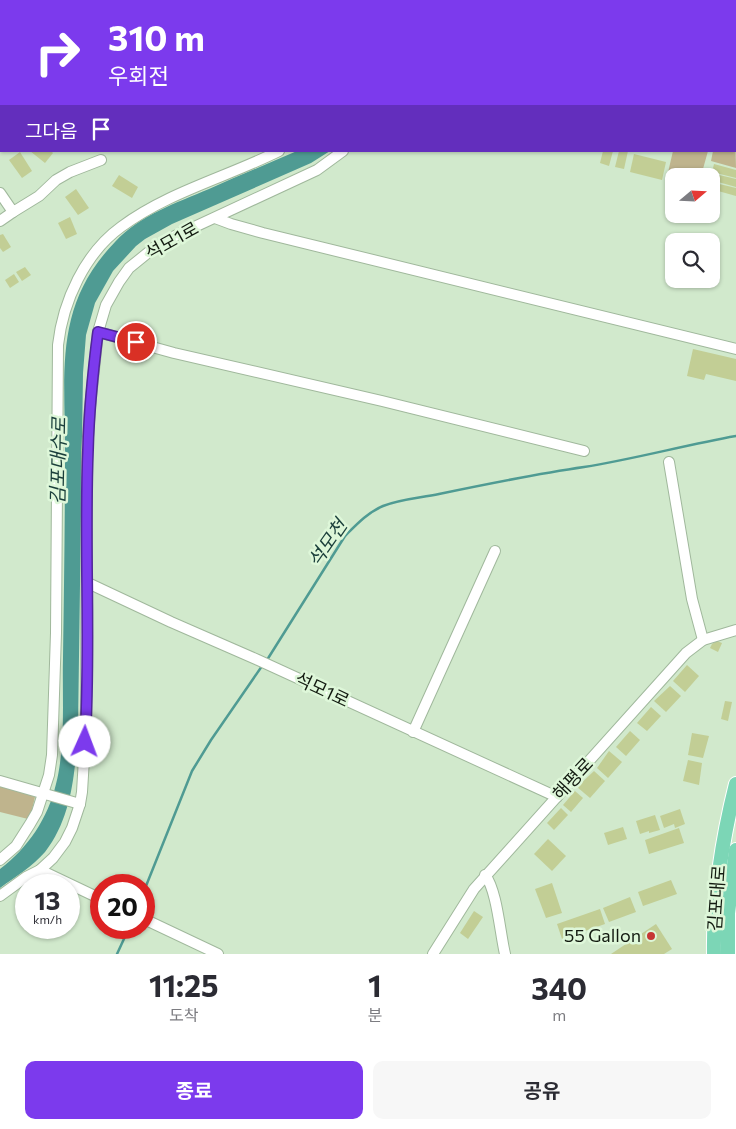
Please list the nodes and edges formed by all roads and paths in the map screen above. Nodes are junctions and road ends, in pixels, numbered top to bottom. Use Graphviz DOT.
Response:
graph roads {
  1 [pos="277,152"];
  2 [pos="342,152"];
  3 [pos="101,160"];
  4 [pos="0,193"];
  5 [pos="13,212"];
  6 [pos="215,218"];
  7 [pos="0,221"];
  8 [pos="98,332"];
  9 [pos="736,349"];
  10 [pos="584,451"];
  11 [pos="669,462"];
  12 [pos="495,551"];
  13 [pos="88,582"];
  14 [pos="736,630"];
  15 [pos="703,640"];
  16 [pos="413,732"];
  17 [pos="0,781"];
  18 [pos="736,784"];
  19 [pos="45,794"];
  20 [pos="556,797"];
  21 [pos="76,803"];
  22 [pos="736,850"];
  23 [pos="0,860"];
  24 [pos="40,870"];
  25 [pos="485,875"];
  26 [pos="90,894"];
  27 [pos="0,896"];
  28 [pos="155,924"];
  29 [pos="218,954"];
  30 [pos="433,954"];
  31 [pos="505,954"];
  32 [pos="714,954"];
  33 [pos="728,954"];
  1 -- 19 [label="lane"];
  2 -- 6 [label="lane, 석모1로"];
  3 -- 5 [label="lane"];
  4 -- 5 [label="lane"];
  5 -- 7 [label="lane"];
  6 -- 8 [label="lane, 석모1로"];
  6 -- 9 [label="lane"];
  8 -- 10 [label="lane"];
  8 -- 13 [label="lane, 석모1로"];
  11 -- 15 [label="lane"];
  12 -- 16 [label="lane"];
  13 -- 16 [label="lane, 석모1로"];
  13 -- 21 [label="lane, 석모1로"];
  14 -- 15 [label="lane, 해평로"];
  15 -- 20 [label="lane, 해평로"];
  16 -- 20 [label="lane, 석모1로"];
  17 -- 19 [label="lane"];
  18 -- 32 [label="main road, 김포대로"];
  19 -- 21 [label="lane"];
  19 -- 23 [label="lane"];
  20 -- 25 [label="lane, 해평로"];
  21 -- 24 [label="lane, 석모1로"];
  22 -- 33 [label="main road, 김포대로"];
  24 -- 26 [label="lane"];
  24 -- 27 [label="lane, 석모1로"];
  25 -- 30 [label="lane, 해평로"];
  25 -- 31 [label="lane"];
  28 -- 29 [label="lane"];
}
